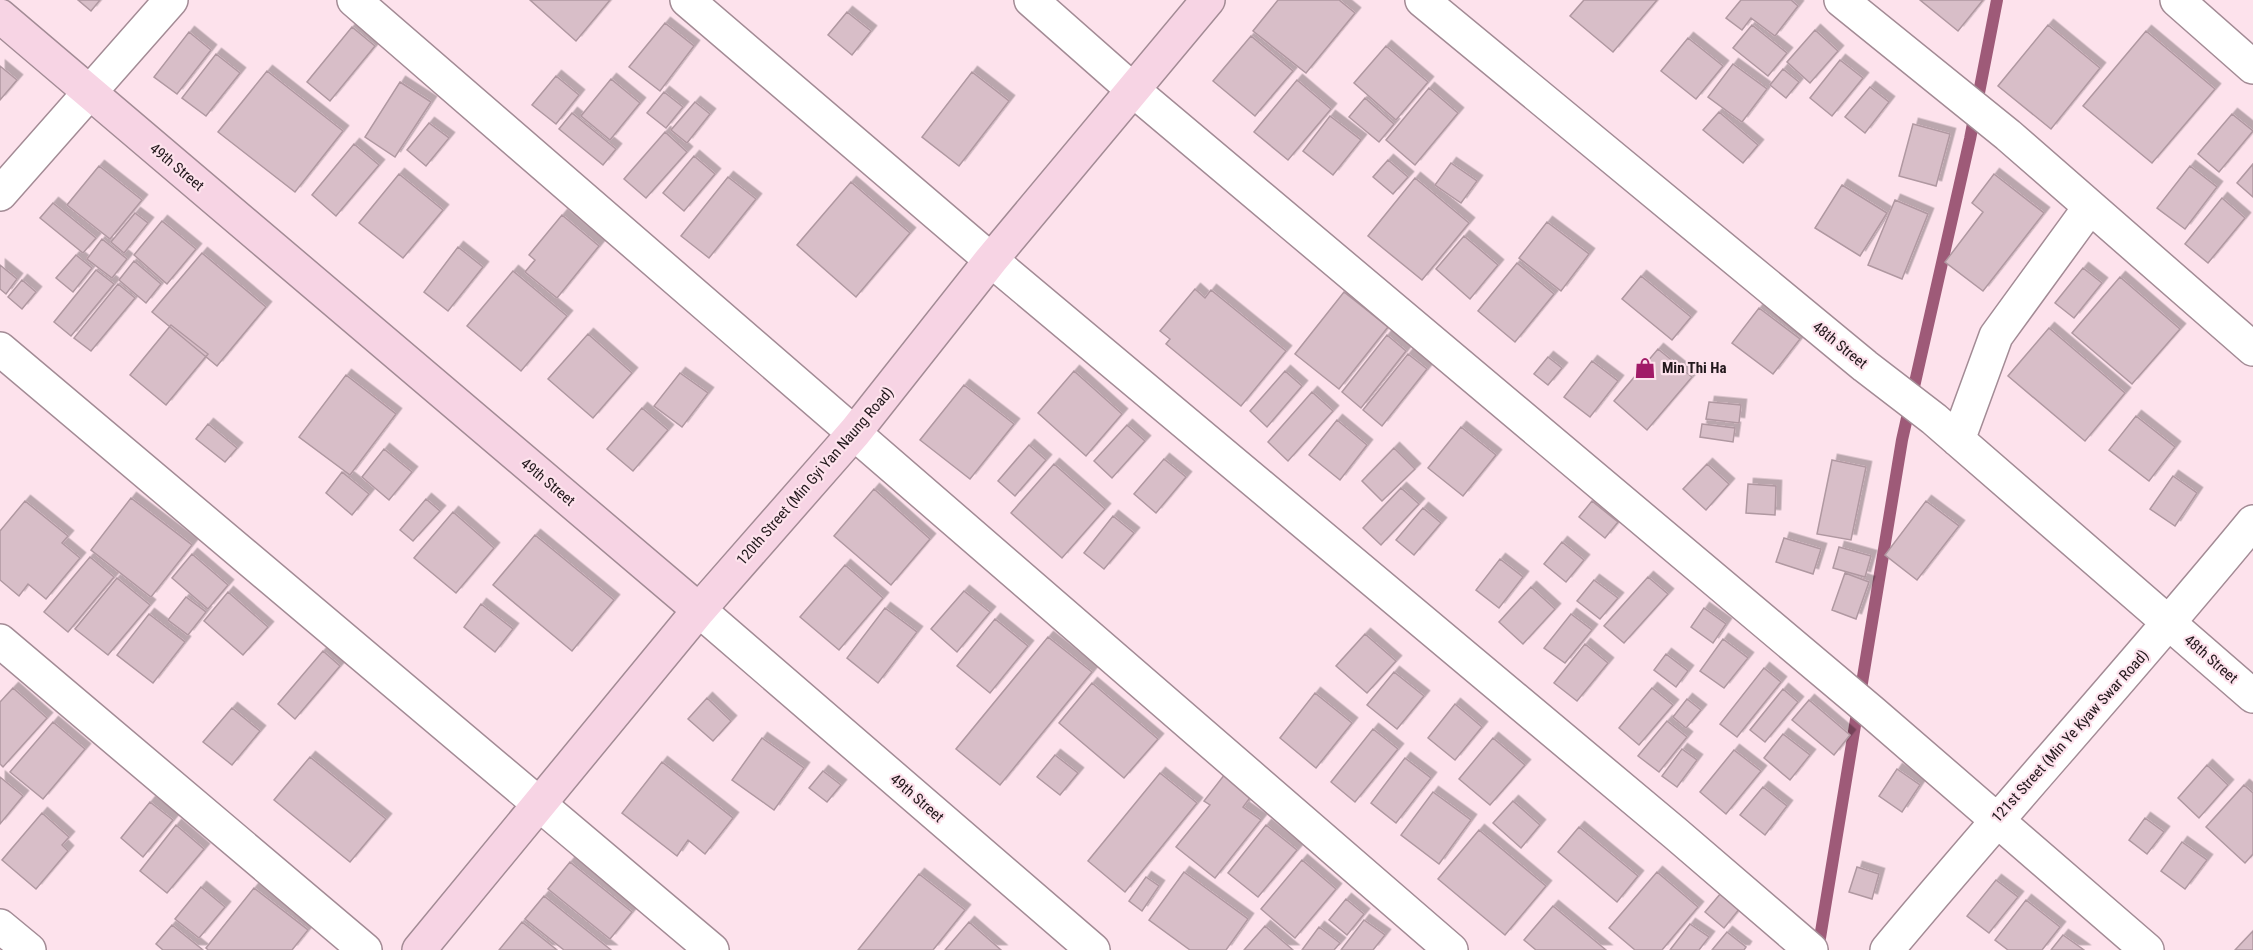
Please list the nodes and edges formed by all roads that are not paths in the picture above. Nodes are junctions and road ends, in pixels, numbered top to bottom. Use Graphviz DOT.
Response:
graph roads {
  1 [pos="171,0"];
  2 [pos="354,0"];
  3 [pos="687,0"];
  4 [pos="1031,0"];
  5 [pos="1208,0"];
  6 [pos="1422,0"];
  7 [pos="1841,0"];
  8 [pos="2177,0"];
  9 [pos="0,16"];
  10 [pos="2253,66"];
  11 [pos="1133,90"];
  12 [pos="90,93"];
  13 [pos="0,194"];
  14 [pos="2090,207"];
  15 [pos="991,260"];
  16 [pos="0,349"];
  17 [pos="2253,349"];
  18 [pos="1946,430"];
  19 [pos="855,432"];
  20 [pos="2253,522"];
  21 [pos="699,610"];
  22 [pos="2170,624"];
  23 [pos="0,641"];
  24 [pos="2253,696"];
  25 [pos="539,804"];
  26 [pos="1996,819"];
  27 [pos="0,926"];
  28 [pos="1810,949"];
  29 [pos="29,950"];
  30 [pos="365,950"];
  31 [pos="419,950"];
  32 [pos="712,950"];
  33 [pos="1093,950"];
  34 [pos="1451,950"];
  35 [pos="1887,950"];
  36 [pos="2146,950"];
  1 -- 12 [label="street"];
  2 -- 19 [label="street"];
  3 -- 15 [label="street"];
  4 -- 11 [label="street"];
  5 -- 11 [label="main road, 120th Street (Min Gyi Yan Naung Road)"];
  6 -- 18 [label="street, 48th Street"];
  7 -- 14 [label="street"];
  8 -- 10 [label="street"];
  9 -- 12 [label="main road, 49th Street"];
  11 -- 15 [label="main road, 120th Street (Min Gyi Yan Naung Road)"];
  11 -- 26 [label="street"];
  12 -- 13 [label="street"];
  12 -- 21 [label="main road, 49th Street"];
  14 -- 17 [label="street"];
  14 -- 18 [label="street"];
  15 -- 19 [label="main road, 120th Street (Min Gyi Yan Naung Road)"];
  15 -- 28 [label="street"];
  16 -- 25 [label="street"];
  18 -- 22 [label="street, 48th Street"];
  19 -- 21 [label="main road, 120th Street (Min Gyi Yan Naung Road)"];
  19 -- 34 [label="street"];
  20 -- 22 [label="street, 121st Street (Min Ye Kyaw Swar Road)"];
  21 -- 25 [label="main road, 120th Street (Min Gyi Yan Naung Road)"];
  21 -- 33 [label="street, 49th Street"];
  22 -- 24 [label="street, 48th Street"];
  22 -- 26 [label="street, 121st Street (Min Ye Kyaw Swar Road)"];
  23 -- 30 [label="street"];
  25 -- 31 [label="main road, 120th Street (Min Gyi Yan Naung Road)"];
  25 -- 32 [label="street"];
  26 -- 35 [label="street, 121st Street (Min Ye Kyaw Swar Road)"];
  26 -- 36 [label="street"];
  27 -- 29 [label="street"];
}
